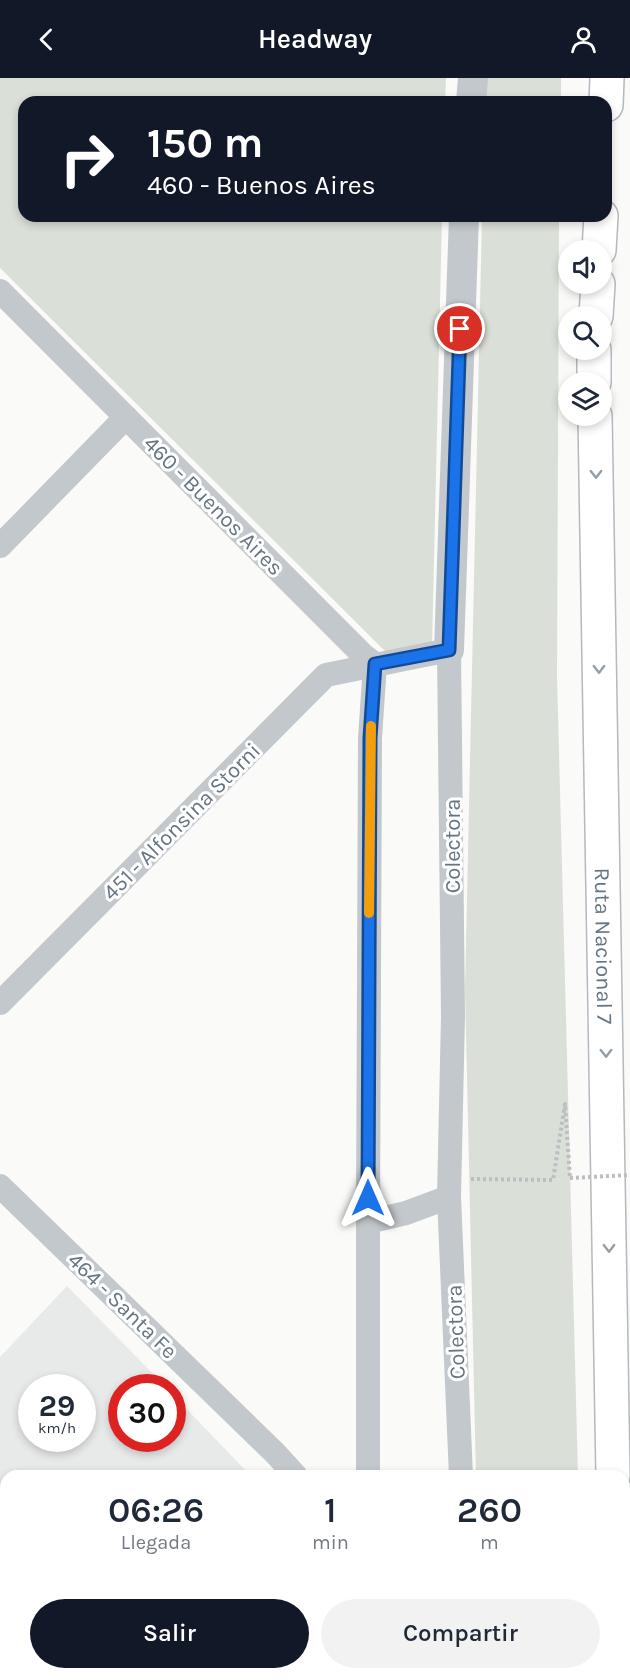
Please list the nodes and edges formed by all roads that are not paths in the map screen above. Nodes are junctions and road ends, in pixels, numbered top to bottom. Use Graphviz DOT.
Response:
graph roads {
  1 [pos="472,78"];
  2 [pos="607,78"];
  3 [pos="471,96"];
  4 [pos="606,96"];
  5 [pos="464,222"];
  6 [pos="601,222"];
  7 [pos="600,240"];
  8 [pos="0,291"];
  9 [pos="126,417"];
  10 [pos="595,426"];
  11 [pos="0,546"];
  12 [pos="449,650"];
  13 [pos="375,664"];
  14 [pos="0,1003"];
  15 [pos="0,1186"];
  16 [pos="449,1197"];
  17 [pos="368,1222"];
  18 [pos="291,1470"];
  19 [pos="369,1470"];
  20 [pos="460,1470"];
  21 [pos="613,1470"];
  1 -- 3 [label="street"];
  2 -- 4 [label="highway"];
  5 -- 12 [label="street, Colectora"];
  6 -- 7 [label="highway"];
  8 -- 9 [label="street, 460 - Buenos Aires"];
  9 -- 11 [label="street"];
  9 -- 13 [label="street, 460 - Buenos Aires"];
  10 -- 21 [label="highway, Ruta Nacional 7, one-way"];
  12 -- 13 [label="street"];
  12 -- 16 [label="street, Colectora"];
  13 -- 14 [label="street, 451 - Alfonsina Storni"];
  13 -- 17 [label="street"];
  15 -- 18 [label="street, 464 - Santa Fe"];
  16 -- 17 [label="street"];
  16 -- 20 [label="street, Colectora"];
  17 -- 19 [label="street"];
}
